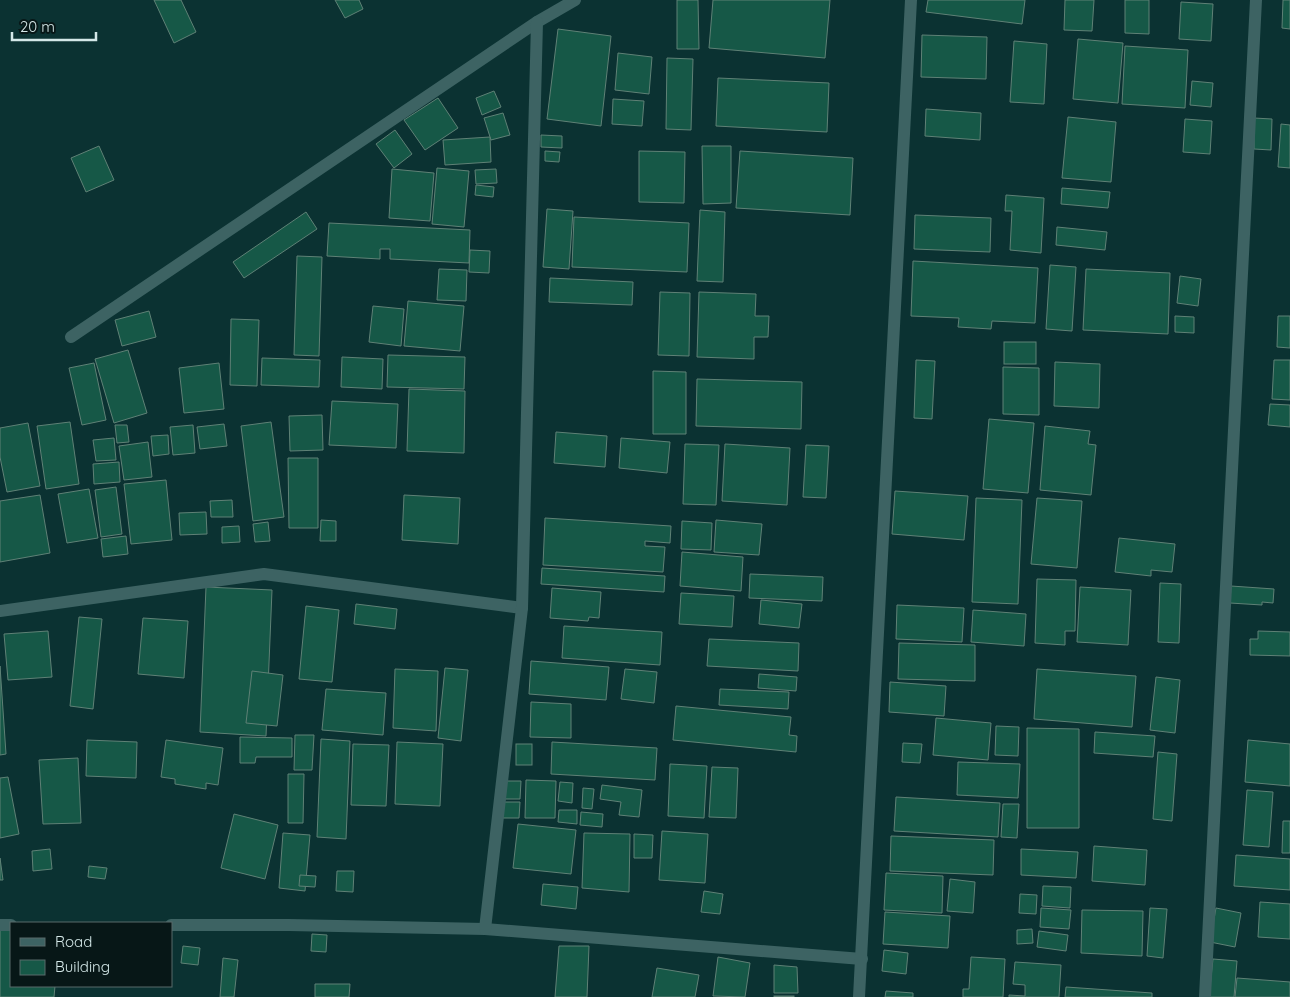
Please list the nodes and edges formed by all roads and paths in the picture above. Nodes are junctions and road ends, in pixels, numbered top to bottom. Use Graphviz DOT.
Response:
graph roads {
  1 [pos="575,0"];
  2 [pos="911,0"];
  3 [pos="1256,0"];
  4 [pos="537,22"];
  5 [pos="71,337"];
  6 [pos="522,608"];
  7 [pos="0,611"];
  8 [pos="172,924"];
  9 [pos="485,929"];
  10 [pos="862,959"];
  11 [pos="860,997"];
  12 [pos="1205,997"];
  1 -- 4 [label="street"];
  2 -- 10 [label="street"];
  3 -- 12 [label="street"];
  4 -- 5 [label="street"];
  4 -- 6 [label="street"];
  6 -- 7 [label="street"];
  6 -- 9 [label="street"];
  8 -- 9 [label="street"];
  9 -- 10 [label="street"];
  10 -- 11 [label="street"];
}
